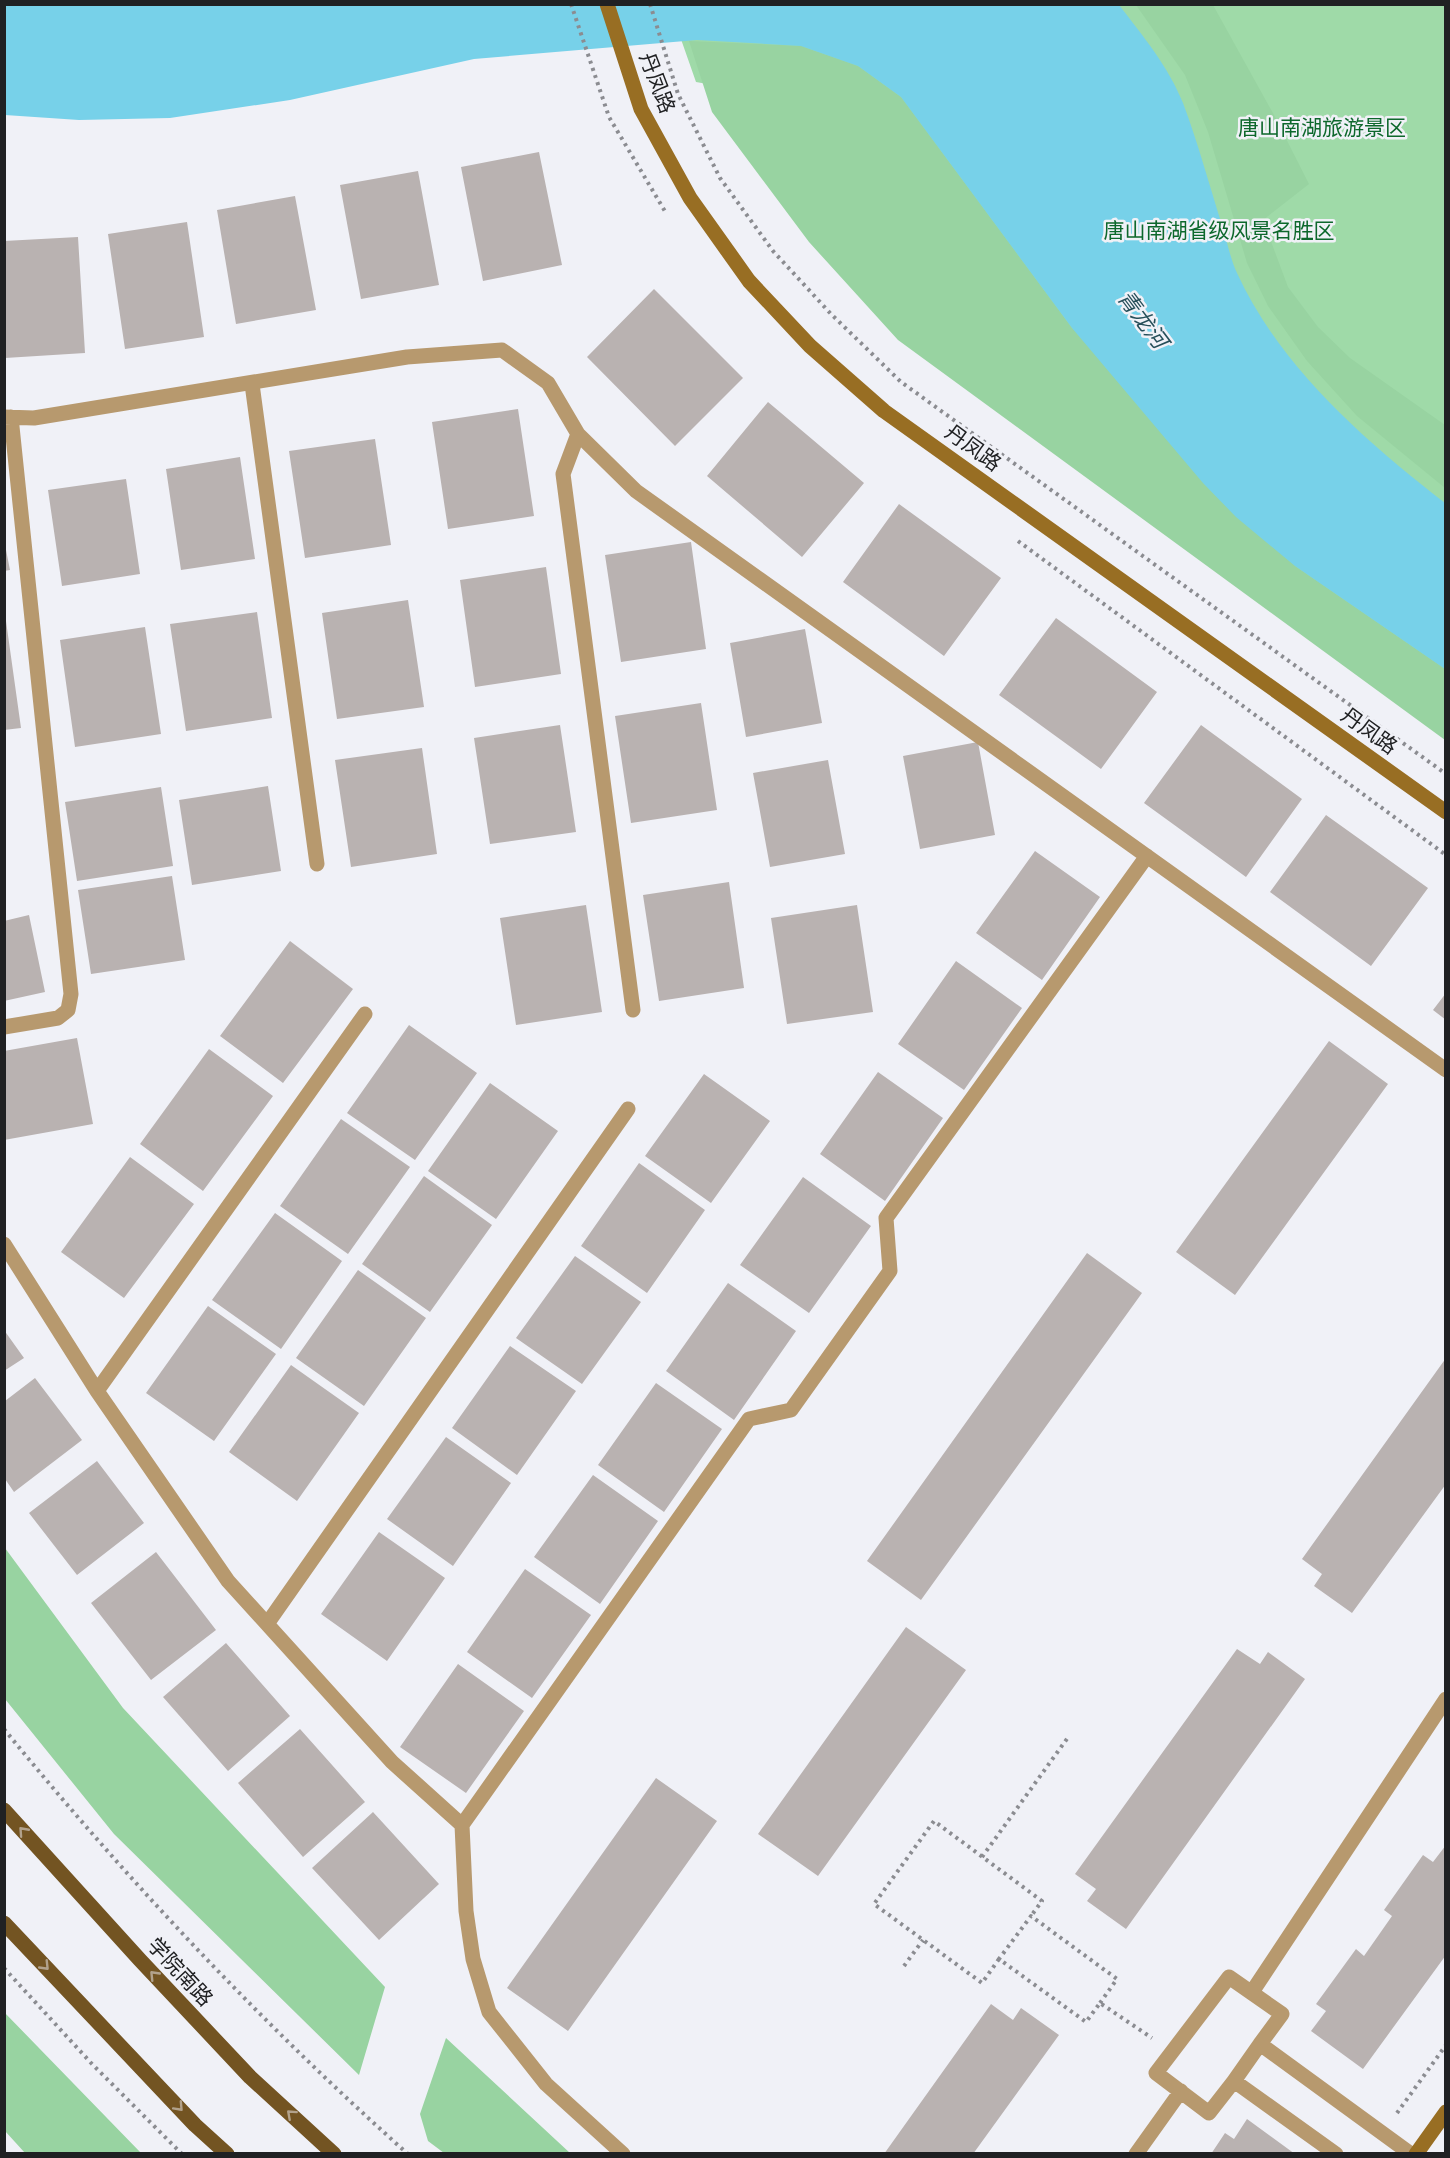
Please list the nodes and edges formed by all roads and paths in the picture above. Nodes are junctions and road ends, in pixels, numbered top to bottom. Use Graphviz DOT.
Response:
graph roads {
  1 [pos="571,4"];
  2 [pos="607,4"];
  3 [pos="650,4"];
  4 [pos="609,117"];
  5 [pos="252,384"];
  6 [pos="8,417"];
  7 [pos="578,434"];
  8 [pos="1446,774"];
  9 [pos="1446,812"];
  10 [pos="1147,856"];
  11 [pos="317,864"];
  12 [pos="633,1010"];
  13 [pos="365,1014"];
  14 [pos="4,1027"];
  15 [pos="1446,1070"];
  16 [pos="628,1109"];
  17 [pos="4,1244"];
  18 [pos="97,1391"];
  19 [pos="267,1624"];
  20 [pos="1446,1699"];
  21 [pos="4,1729"];
  22 [pos="1069,1736"];
  23 [pos="4,1810"];
  24 [pos="462,1825"];
  25 [pos="982,1857"];
  26 [pos="1031,1916"];
  27 [pos="4,1923"];
  28 [pos="923,1940"];
  29 [pos="999,1959"];
  30 [pos="904,1966"];
  31 [pos="4,1968"];
  32 [pos="1252,1992"];
  33 [pos="1100,2003"];
  34 [pos="1260,2044"];
  35 [pos="1446,2045"];
  36 [pos="1172,2052"];
  37 [pos="1234,2081"];
  38 [pos="1181,2091"];
  39 [pos="1446,2112"];
  40 [pos="1383,2133"];
  41 [pos="182,2154"];
  42 [pos="227,2154"];
  43 [pos="334,2154"];
  44 [pos="408,2154"];
  45 [pos="623,2154"];
  46 [pos="1136,2154"];
  47 [pos="1336,2154"];
  48 [pos="1411,2154"];
  49 [pos="1416,2154"];
  1 -- 4 [label="path"];
  2 -- 9 [label="main road, 丹凤路"];
  3 -- 8 [label="path"];
  5 -- 6 [label="lane"];
  5 -- 7 [label="lane"];
  5 -- 11 [label="lane"];
  6 -- 14 [label="lane"];
  7 -- 10 [label="lane"];
  7 -- 12 [label="lane"];
  10 -- 15 [label="lane"];
  10 -- 24 [label="lane"];
  13 -- 18 [label="lane"];
  16 -- 19 [label="lane"];
  17 -- 18 [label="lane"];
  18 -- 19 [label="lane"];
  19 -- 24 [label="lane"];
  20 -- 32 [label="lane"];
  21 -- 44 [label="path"];
  22 -- 25 [label="path"];
  43 -- 23 [label="main road, 学院南路, one-way"];
  24 -- 45 [label="lane"];
  25 -- 26 [label="path"];
  25 -- 28 [label="path"];
  26 -- 29 [label="path"];
  26 -- 33 [label="path"];
  27 -- 42 [label="main road, one-way"];
  28 -- 29 [label="path"];
  28 -- 30 [label="path"];
  29 -- 33 [label="path"];
  31 -- 41 [label="path"];
  32 -- 34 [label="lane"];
  32 -- 36 [label="lane"];
  33 -- 36 [label="path"];
  34 -- 37 [label="lane"];
  34 -- 40 [label="lane"];
  35 -- 40 [label="path"];
  36 -- 38 [label="lane"];
  37 -- 38 [label="lane"];
  37 -- 47 [label="lane"];
  38 -- 46 [label="lane"];
  39 -- 49 [label="main road"];
  40 -- 48 [label="lane"];
}
